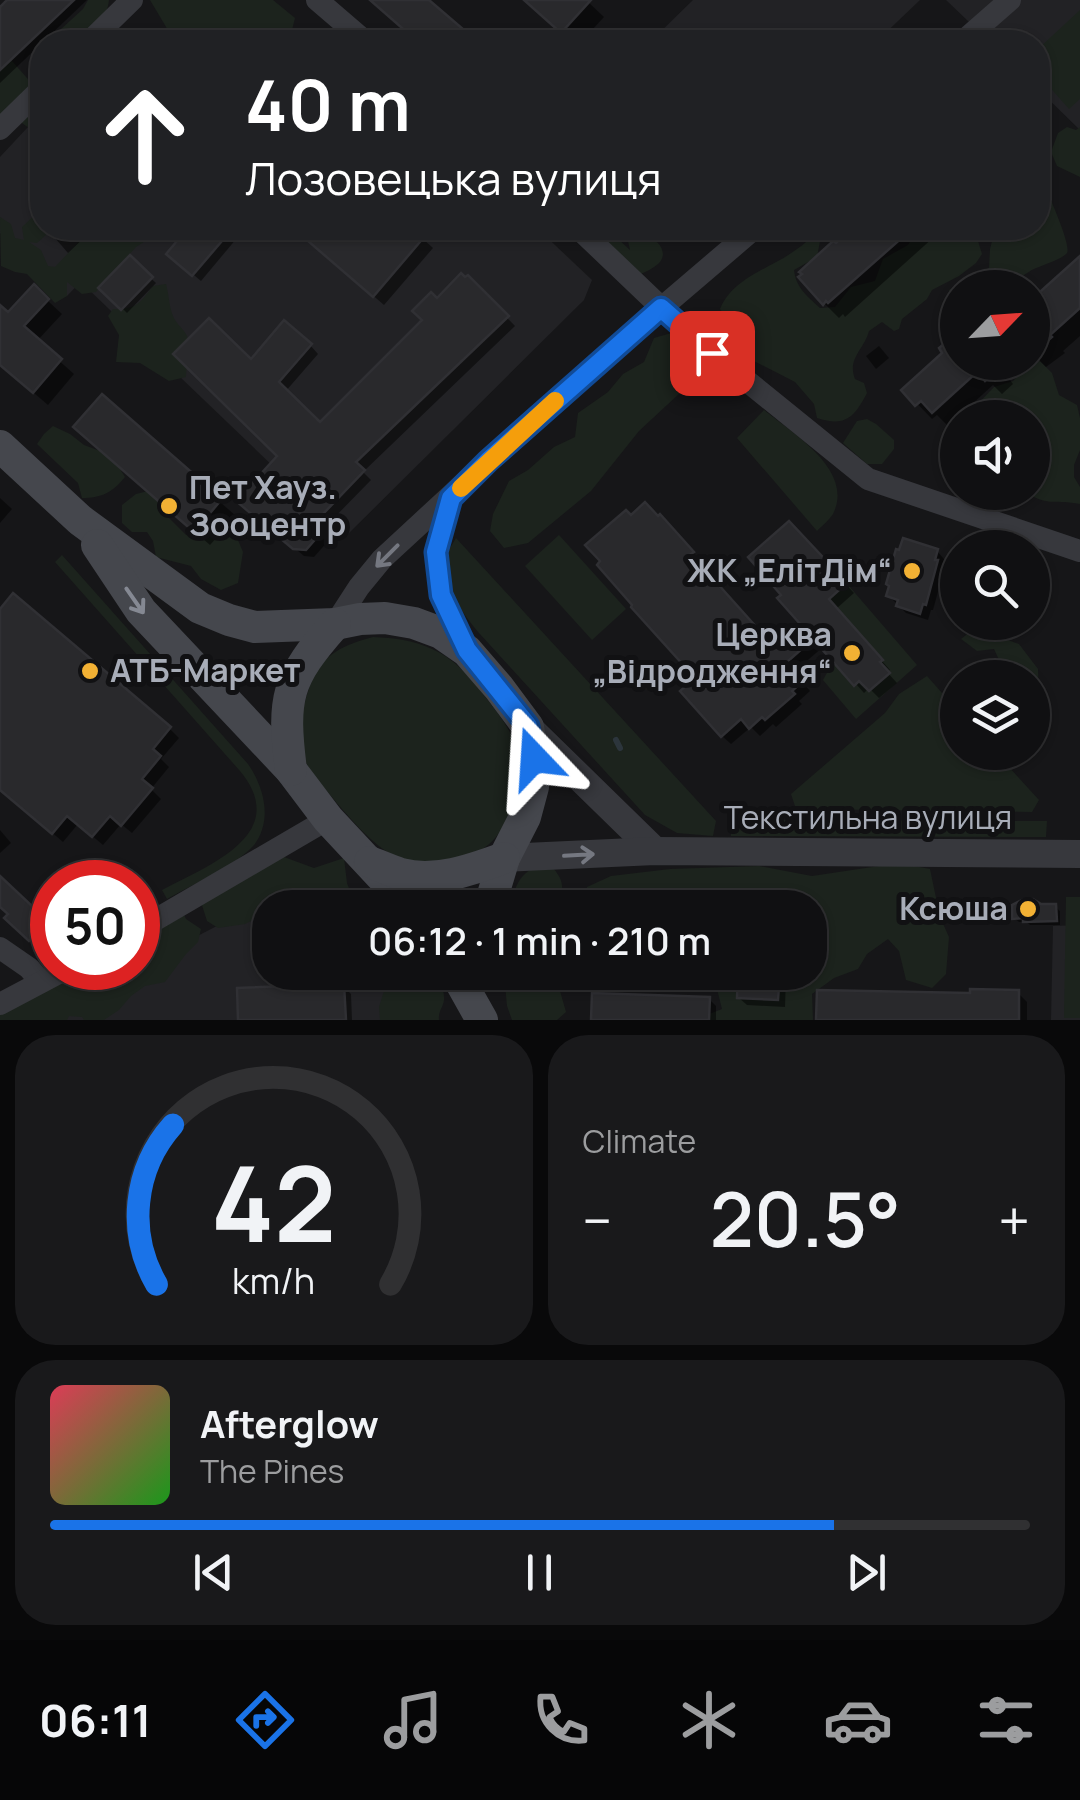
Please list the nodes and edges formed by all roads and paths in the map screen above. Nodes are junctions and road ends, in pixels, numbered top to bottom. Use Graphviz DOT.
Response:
graph roads {
  1 [pos="132,0"];
  2 [pos="316,0"];
  3 [pos="1010,0"];
  4 [pos="101,30"];
  5 [pos="352,30"];
  6 [pos="976,30"];
  7 [pos="30,100"];
  8 [pos="0,130"];
  9 [pos="590,240"];
  10 [pos="741,240"];
  11 [pos="661,308"];
  12 [pos="0,446"];
  13 [pos="451,498"];
  14 [pos="80,520"];
  15 [pos="1080,551"];
  16 [pos="334,624"];
  17 [pos="467,650"];
  18 [pos="528,726"];
  19 [pos="290,770"];
  20 [pos="328,819"];
  21 [pos="655,851"];
  22 [pos="1080,854"];
  23 [pos="504,858"];
  24 [pos="366,861"];
  25 [pos="394,890"];
  26 [pos="494,890"];
  27 [pos="160,917"];
  28 [pos="0,948"];
  29 [pos="30,969"];
  30 [pos="30,988"];
  31 [pos="467,990"];
  32 [pos="486,990"];
  33 [pos="0,1004"];
  34 [pos="485,1020"];
  1 -- 4 [label="street"];
  2 -- 5 [label="street"];
  3 -- 6 [label="street"];
  7 -- 8 [label="street"];
  9 -- 11 [label="street"];
  10 -- 11 [label="street"];
  11 -- 13 [label="street"];
  11 -- 15 [label="street"];
  12 -- 14 [label="main road"];
  13 -- 16 [label="street, one-way"];
  13 -- 17 [label="street"];
  14 -- 16 [label="main road"];
  14 -- 19 [label="main road, one-way"];
  16 -- 17 [label="main road"];
  16 -- 19 [label="main road"];
  17 -- 18 [label="main road"];
  18 -- 21 [label="street"];
  18 -- 23 [label="main road"];
  19 -- 20 [label="main road"];
  20 -- 24 [label="main road"];
  20 -- 27 [label="street"];
  21 -- 22 [label="street, Текстильна вулиця"];
  23 -- 21 [label="street, Текстильна вулиця, one-way"];
  23 -- 24 [label="main road"];
  23 -- 26 [label="main road"];
  24 -- 25 [label="main road"];
  28 -- 29 [label="street"];
  30 -- 33 [label="street"];
  31 -- 34 [label="main road"];
  32 -- 34 [label="main road"];
}
